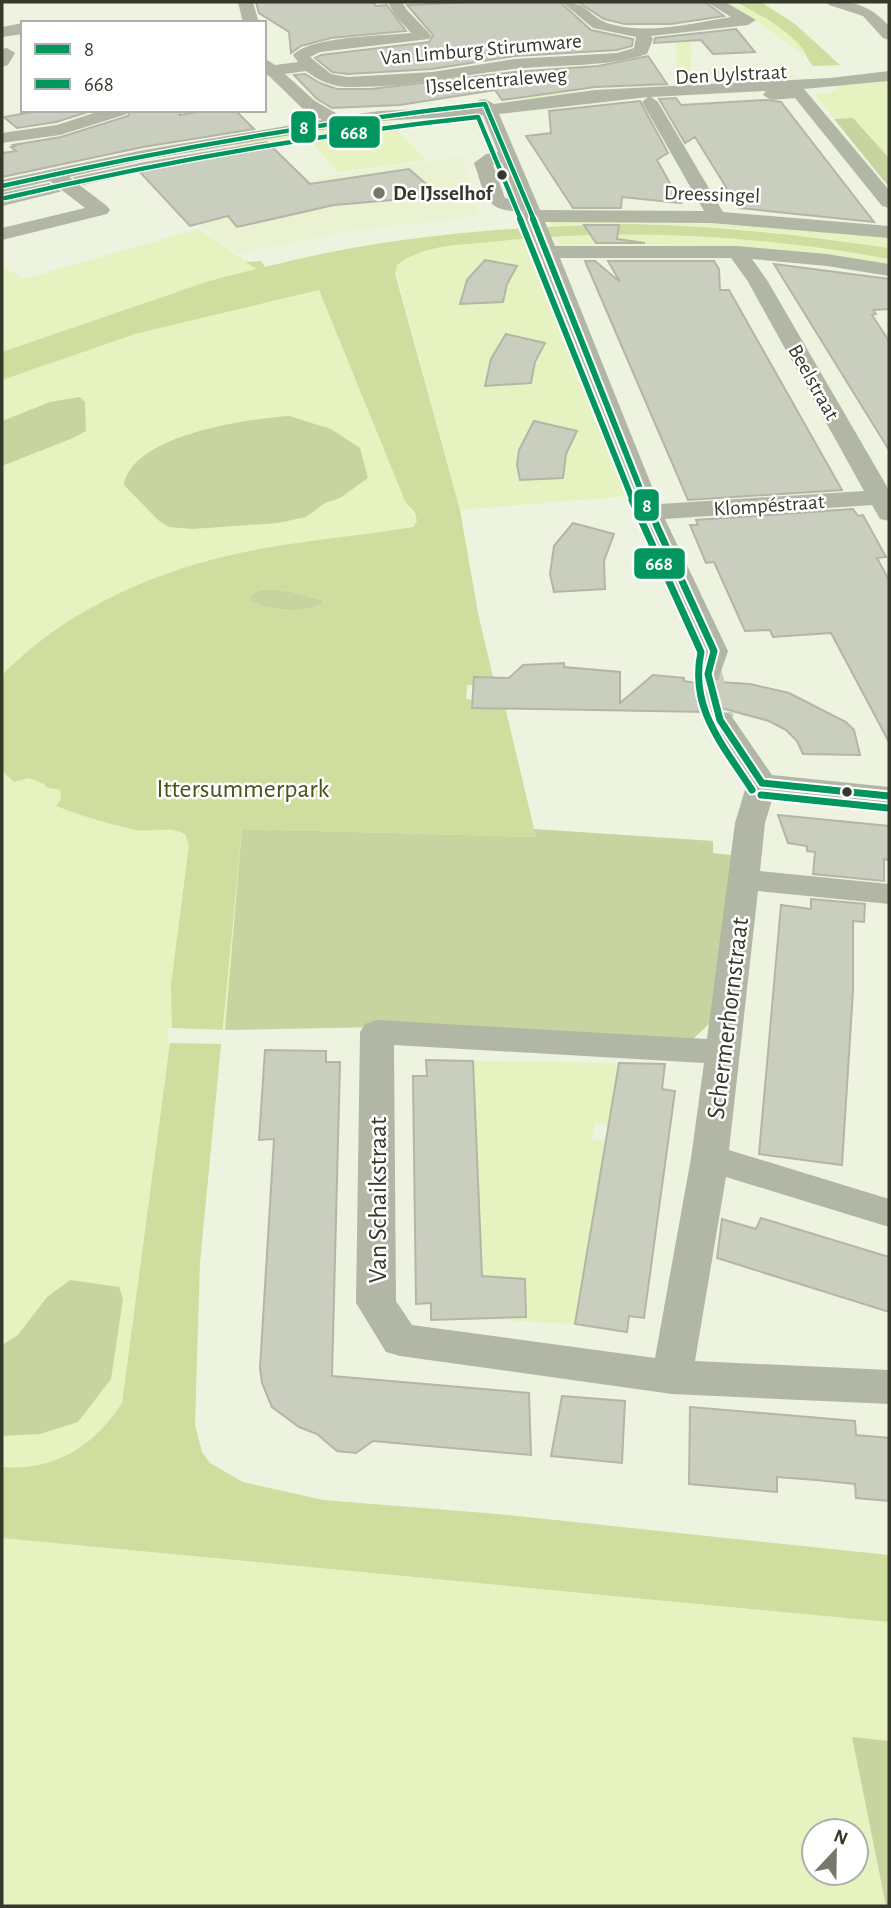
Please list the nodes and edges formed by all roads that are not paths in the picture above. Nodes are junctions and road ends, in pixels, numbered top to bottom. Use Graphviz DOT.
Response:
graph roads {
  1 [pos="246,2"];
  2 [pos="395,2"];
  3 [pos="569,2"];
  4 [pos="714,2"];
  5 [pos="834,2"];
  6 [pos="251,21"];
  7 [pos="21,29"];
  8 [pos="2,32"];
  9 [pos="641,33"];
  10 [pos="889,35"];
  11 [pos="309,66"];
  12 [pos="267,68"];
  13 [pos="889,76"];
  14 [pos="650,102"];
  15 [pos="309,105"];
  16 [pos="487,107"];
  17 [pos="115,112"];
  18 [pos="523,113"];
  19 [pos="338,122"];
  20 [pos="317,125"];
  21 [pos="2,138"];
  22 [pos="510,157"];
  23 [pos="53,174"];
  24 [pos="2,186"];
  25 [pos="889,202"];
  26 [pos="531,213"];
  27 [pos="716,216"];
  28 [pos="889,233"];
  29 [pos="2,234"];
  30 [pos="546,246"];
  31 [pos="737,252"];
  32 [pos="889,270"];
  33 [pos="886,503"];
  34 [pos="650,512"];
  35 [pos="708,674"];
  36 [pos="720,720"];
  37 [pos="762,783"];
  38 [pos="889,796"];
  39 [pos="743,879"];
  40 [pos="889,894"];
  41 [pos="722,1052"];
  42 [pos="710,1158"];
  43 [pos="889,1213"];
  44 [pos="672,1377"];
  45 [pos="889,1387"];
  1 -- 6 [label="street"];
  2 -- 11 [label="street"];
  3 -- 9 [label="street, Van Limburg Stirumware"];
  4 -- 9 [label="street, Van Limburg Stirumware"];
  5 -- 10 [label="street"];
  7 -- 8 [label="street"];
  9 -- 11 [label="street, Van Limburg Stirumware"];
  11 -- 12 [label="street"];
  12 -- 15 [label="street"];
  13 -- 16 [label="street, IJsselcentraleweg"];
  14 -- 18 [label="street, Den Uylstraat"];
  14 -- 25 [label="street, Den Uylstraat"];
  14 -- 27 [label="street, Den Uylstraat"];
  15 -- 19 [label="street"];
  15 -- 20 [label="street"];
  16 -- 19 [label="street, IJsselcentraleweg"];
  16 -- 22 [label="street"];
  17 -- 21 [label="street"];
  19 -- 20 [label="street, IJsselcentraleweg"];
  20 -- 23 [label="street, IJsselcentraleweg"];
  22 -- 26 [label="street"];
  22 -- 26 [label="street, Dreessingel"];
  23 -- 24 [label="street, IJsselcentraleweg"];
  23 -- 29 [label="street"];
  26 -- 27 [label="street, Dreessingel"];
  26 -- 30 [label="street"];
  27 -- 28 [label="street, Dreessingel"];
  30 -- 31 [label="street"];
  30 -- 34 [label="street"];
  31 -- 32 [label="street"];
  31 -- 33 [label="street, Beelstraat"];
  33 -- 34 [label="street, Klompéstraat"];
  34 -- 35 [label="street"];
  36 -- 37 [label="street"];
  37 -- 38 [label="street"];
  37 -- 39 [label="street, Schermerhornstraat"];
  39 -- 40 [label="street, Schermerhornstraat"];
  39 -- 41 [label="street, Schermerhornstraat"];
  41 -- 42 [label="street, Schermerhornstraat"];
  41 -- 44 [label="street, Van Schaikstraat"];
  42 -- 43 [label="street"];
  42 -- 44 [label="street, Schermerhornstraat"];
  44 -- 45 [label="street, Van Schaikstraat"];
}
